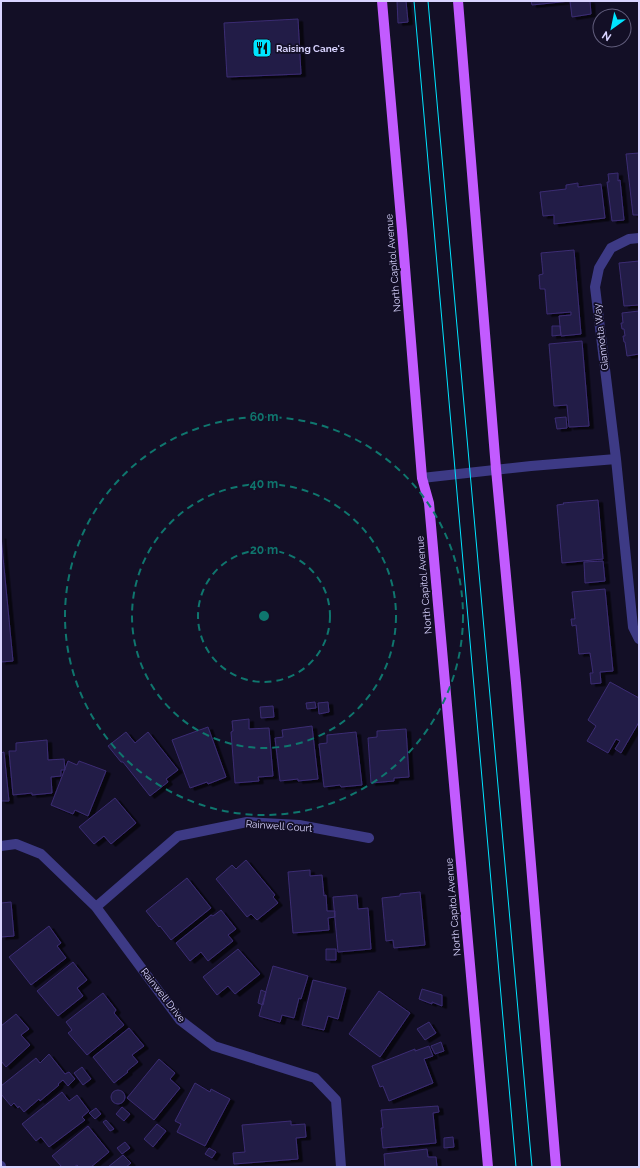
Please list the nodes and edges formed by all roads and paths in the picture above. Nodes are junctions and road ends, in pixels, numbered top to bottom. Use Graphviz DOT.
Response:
graph roads {
  1 [pos="382,1"];
  2 [pos="458,1"];
  3 [pos="639,238"];
  4 [pos="616,459"];
  5 [pos="496,470"];
  6 [pos="422,478"];
  7 [pos="639,639"];
  8 [pos="369,838"];
  9 [pos="1,846"];
  10 [pos="96,907"];
  11 [pos="341,1167"];
  12 [pos="488,1167"];
  13 [pos="556,1167"];
  1 -- 6 [label="main road, North Capitol Avenue"];
  2 -- 5 [label="main road"];
  3 -- 4 [label="street, Giannotta Way"];
  4 -- 5 [label="street"];
  4 -- 7 [label="street, Giannotta Way"];
  5 -- 6 [label="street"];
  5 -- 13 [label="main road"];
  6 -- 12 [label="main road, North Capitol Avenue"];
  8 -- 10 [label="street, Rainwell Court"];
  9 -- 10 [label="street, Rainwell Drive"];
  10 -- 11 [label="street, Rainwell Drive"];
}
